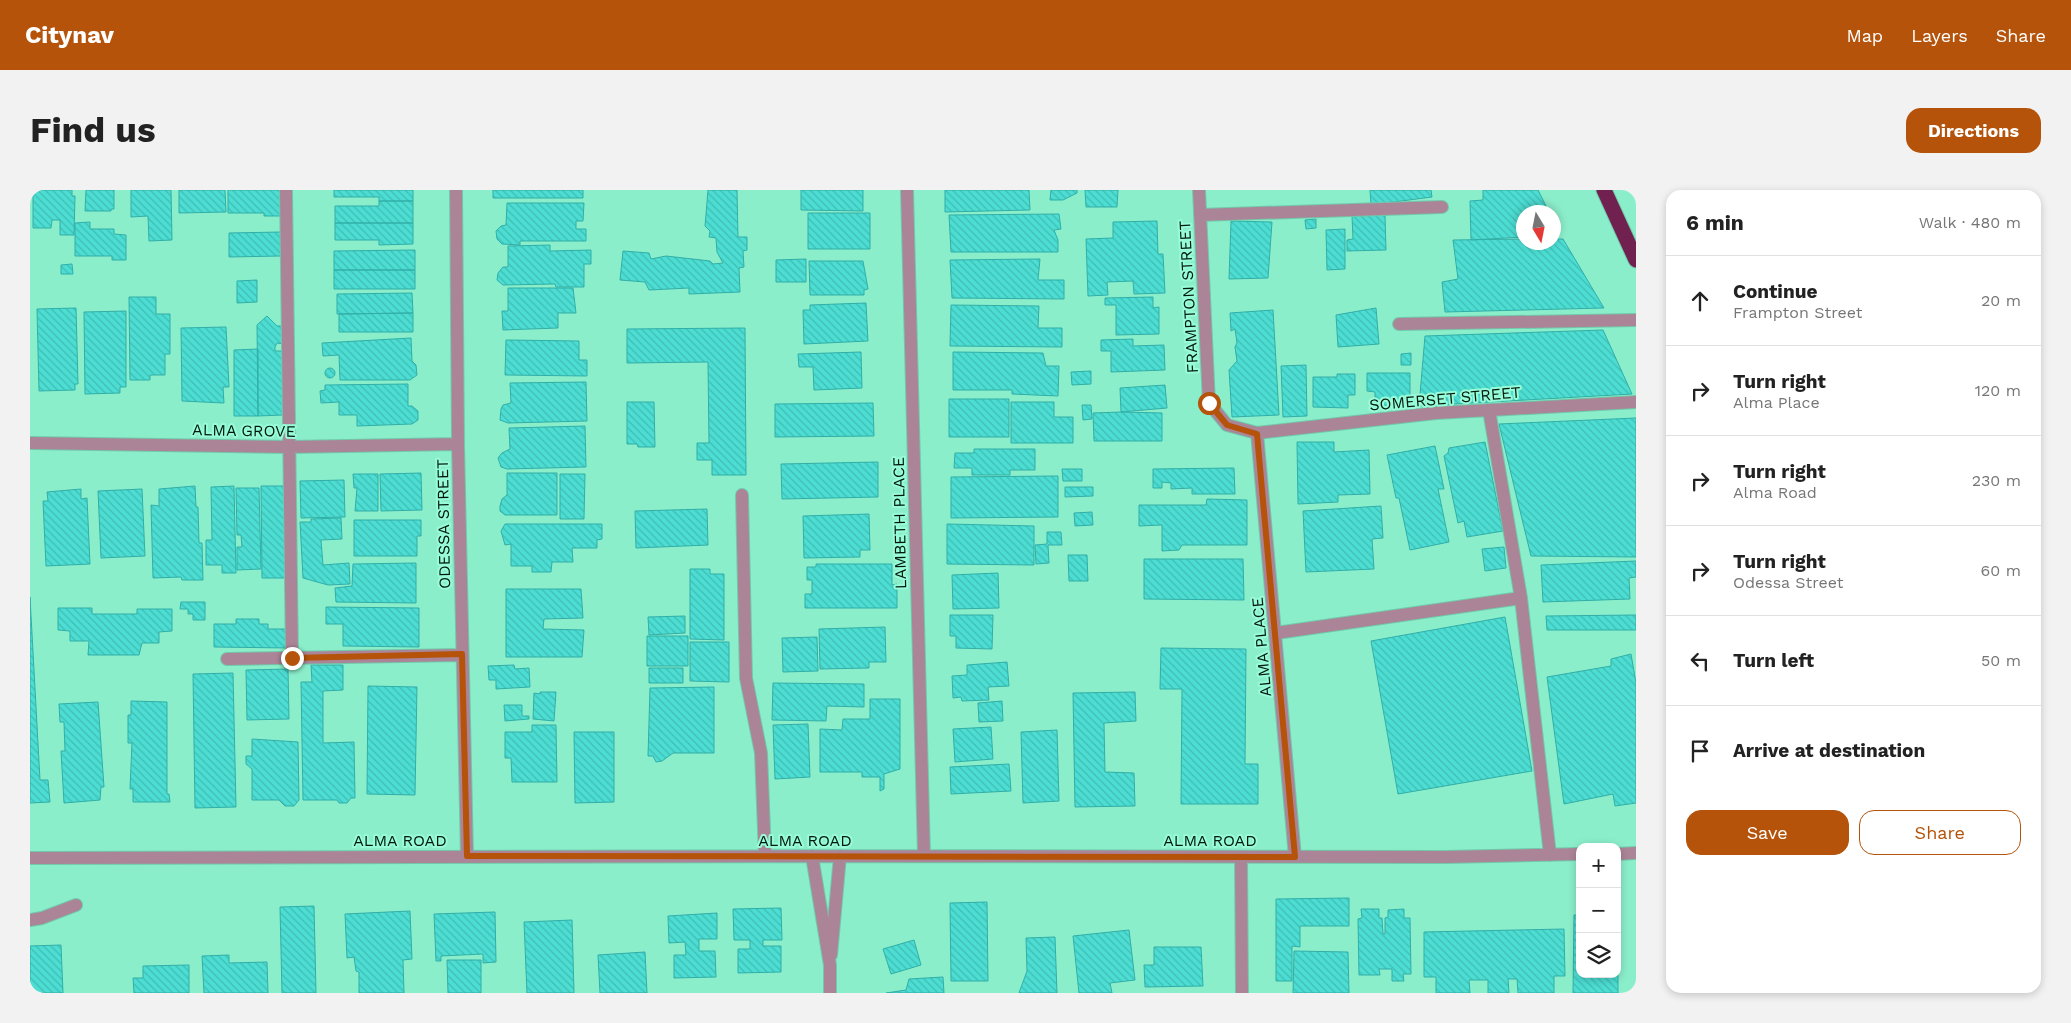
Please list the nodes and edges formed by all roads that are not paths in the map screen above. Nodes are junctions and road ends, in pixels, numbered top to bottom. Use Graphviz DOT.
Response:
graph roads {
  1 [pos="286,190"];
  2 [pos="456,190"];
  3 [pos="907,190"];
  4 [pos="1199,190"];
  5 [pos="1604,190"];
  6 [pos="1442,207"];
  7 [pos="1200,215"];
  8 [pos="1636,260"];
  9 [pos="1636,320"];
  10 [pos="1399,324"];
  11 [pos="1636,402"];
  12 [pos="1489,410"];
  13 [pos="1257,434"];
  14 [pos="30,443"];
  15 [pos="458,444"];
  16 [pos="289,447"];
  17 [pos="742,495"];
  18 [pos="1521,598"];
  19 [pos="1276,633"];
  20 [pos="462,654"];
  21 [pos="292,658"];
  22 [pos="226,659"];
  23 [pos="1636,853"];
  24 [pos="1576,854"];
  25 [pos="1621,854"];
  26 [pos="1550,855"];
  27 [pos="467,856"];
  28 [pos="765,856"];
  29 [pos="812,856"];
  30 [pos="840,856"];
  31 [pos="924,856"];
  32 [pos="1241,857"];
  33 [pos="1295,857"];
  34 [pos="30,858"];
  35 [pos="76,905"];
  36 [pos="30,920"];
  37 [pos="830,965"];
  38 [pos="830,993"];
  39 [pos="1242,993"];
  1 -- 16 [label="street"];
  2 -- 15 [label="street, ODESSA STREET"];
  3 -- 31 [label="street, LAMBETH PLACE"];
  4 -- 7 [label="street, FRAMPTON STREET"];
  5 -- 8 [label="highway"];
  6 -- 7 [label="street"];
  7 -- 13 [label="street, FRAMPTON STREET"];
  9 -- 10 [label="street"];
  11 -- 12 [label="street, SOMERSET STREET"];
  12 -- 13 [label="street, SOMERSET STREET"];
  12 -- 18 [label="street"];
  13 -- 19 [label="street, ALMA PLACE"];
  14 -- 16 [label="street, ALMA GROVE"];
  15 -- 16 [label="street, ALMA GROVE"];
  15 -- 20 [label="street, ODESSA STREET"];
  16 -- 21 [label="street"];
  17 -- 28 [label="street"];
  18 -- 19 [label="street"];
  18 -- 26 [label="street"];
  19 -- 33 [label="street, ALMA PLACE"];
  20 -- 21 [label="street"];
  20 -- 27 [label="street, ODESSA STREET"];
  21 -- 22 [label="street"];
  23 -- 25 [label="street"];
  24 -- 26 [label="street, ALMA ROAD"];
  26 -- 33 [label="street, ALMA ROAD"];
  27 -- 28 [label="street, ALMA ROAD"];
  27 -- 34 [label="street, ALMA ROAD"];
  28 -- 29 [label="street, ALMA ROAD"];
  29 -- 30 [label="street, ALMA ROAD"];
  29 -- 37 [label="street"];
  30 -- 31 [label="street, ALMA ROAD"];
  30 -- 37 [label="street"];
  31 -- 32 [label="street, ALMA ROAD"];
  32 -- 33 [label="street, ALMA ROAD"];
  32 -- 39 [label="street"];
  35 -- 36 [label="street"];
  37 -- 38 [label="street"];
}
